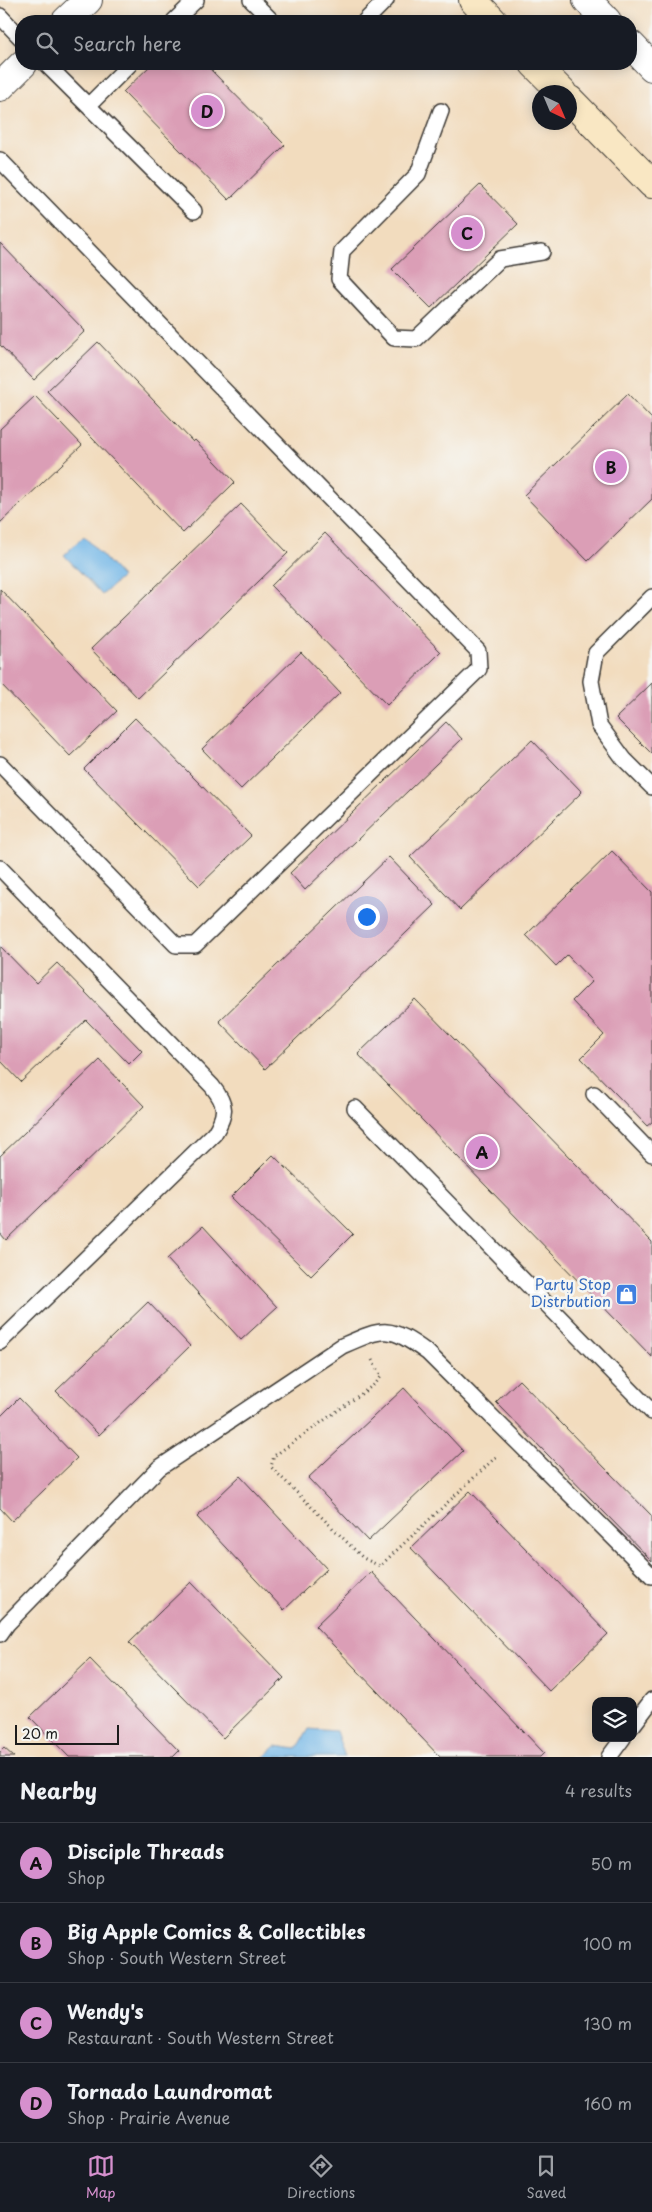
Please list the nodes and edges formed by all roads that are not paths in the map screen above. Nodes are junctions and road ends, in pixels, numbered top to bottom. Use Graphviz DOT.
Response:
graph roads {
  1 [pos="88,0"];
  2 [pos="196,0"];
  3 [pos="252,0"];
  4 [pos="386,0"];
  5 [pos="473,0"];
  6 [pos="587,0"];
  7 [pos="72,15"];
  8 [pos="180,15"];
  9 [pos="266,15"];
  10 [pos="370,15"];
  11 [pos="487,15"];
  12 [pos="601,15"];
  13 [pos="0,16"];
  14 [pos="15,32"];
  15 [pos="637,51"];
  16 [pos="652,67"];
  17 [pos="17,70"];
  18 [pos="52,70"];
  19 [pos="124,70"];
  20 [pos="540,70"];
  21 [pos="555,85"];
  22 [pos="0,87"];
  23 [pos="89,105"];
  24 [pos="577,107"];
  25 [pos="441,111"];
  26 [pos="0,160"];
  27 [pos="652,184"];
  28 [pos="194,211"];
  29 [pos="542,252"];
  30 [pos="652,598"];
  31 [pos="0,764"];
  32 [pos="652,787"];
  33 [pos="0,868"];
  34 [pos="594,1094"];
  35 [pos="355,1108"];
  36 [pos="652,1154"];
  37 [pos="0,1342"];
  38 [pos="652,1412"];
  39 [pos="652,1576"];
  40 [pos="0,1634"];
  41 [pos="652,1700"];
  42 [pos="637,1720"];
  43 [pos="620,1742"];
  44 [pos="609,1757"];
  1 -- 7 [label="street"];
  2 -- 8 [label="lane"];
  3 -- 9 [label="lane"];
  4 -- 10 [label="lane"];
  5 -- 11 [label="main road"];
  6 -- 12 [label="street"];
  13 -- 14 [label="lane"];
  15 -- 16 [label="street"];
  17 -- 22 [label="street"];
  18 -- 23 [label="lane"];
  19 -- 23 [label="lane"];
  20 -- 21 [label="main road"];
  23 -- 28 [label="lane"];
  24 -- 27 [label="main road"];
  25 -- 29 [label="lane"];
  26 -- 31 [label="lane"];
  30 -- 32 [label="lane"];
  33 -- 37 [label="lane"];
  34 -- 36 [label="lane"];
  35 -- 38 [label="lane"];
  39 -- 40 [label="lane"];
  41 -- 42 [label="lane"];
  43 -- 44 [label="lane"];
}
